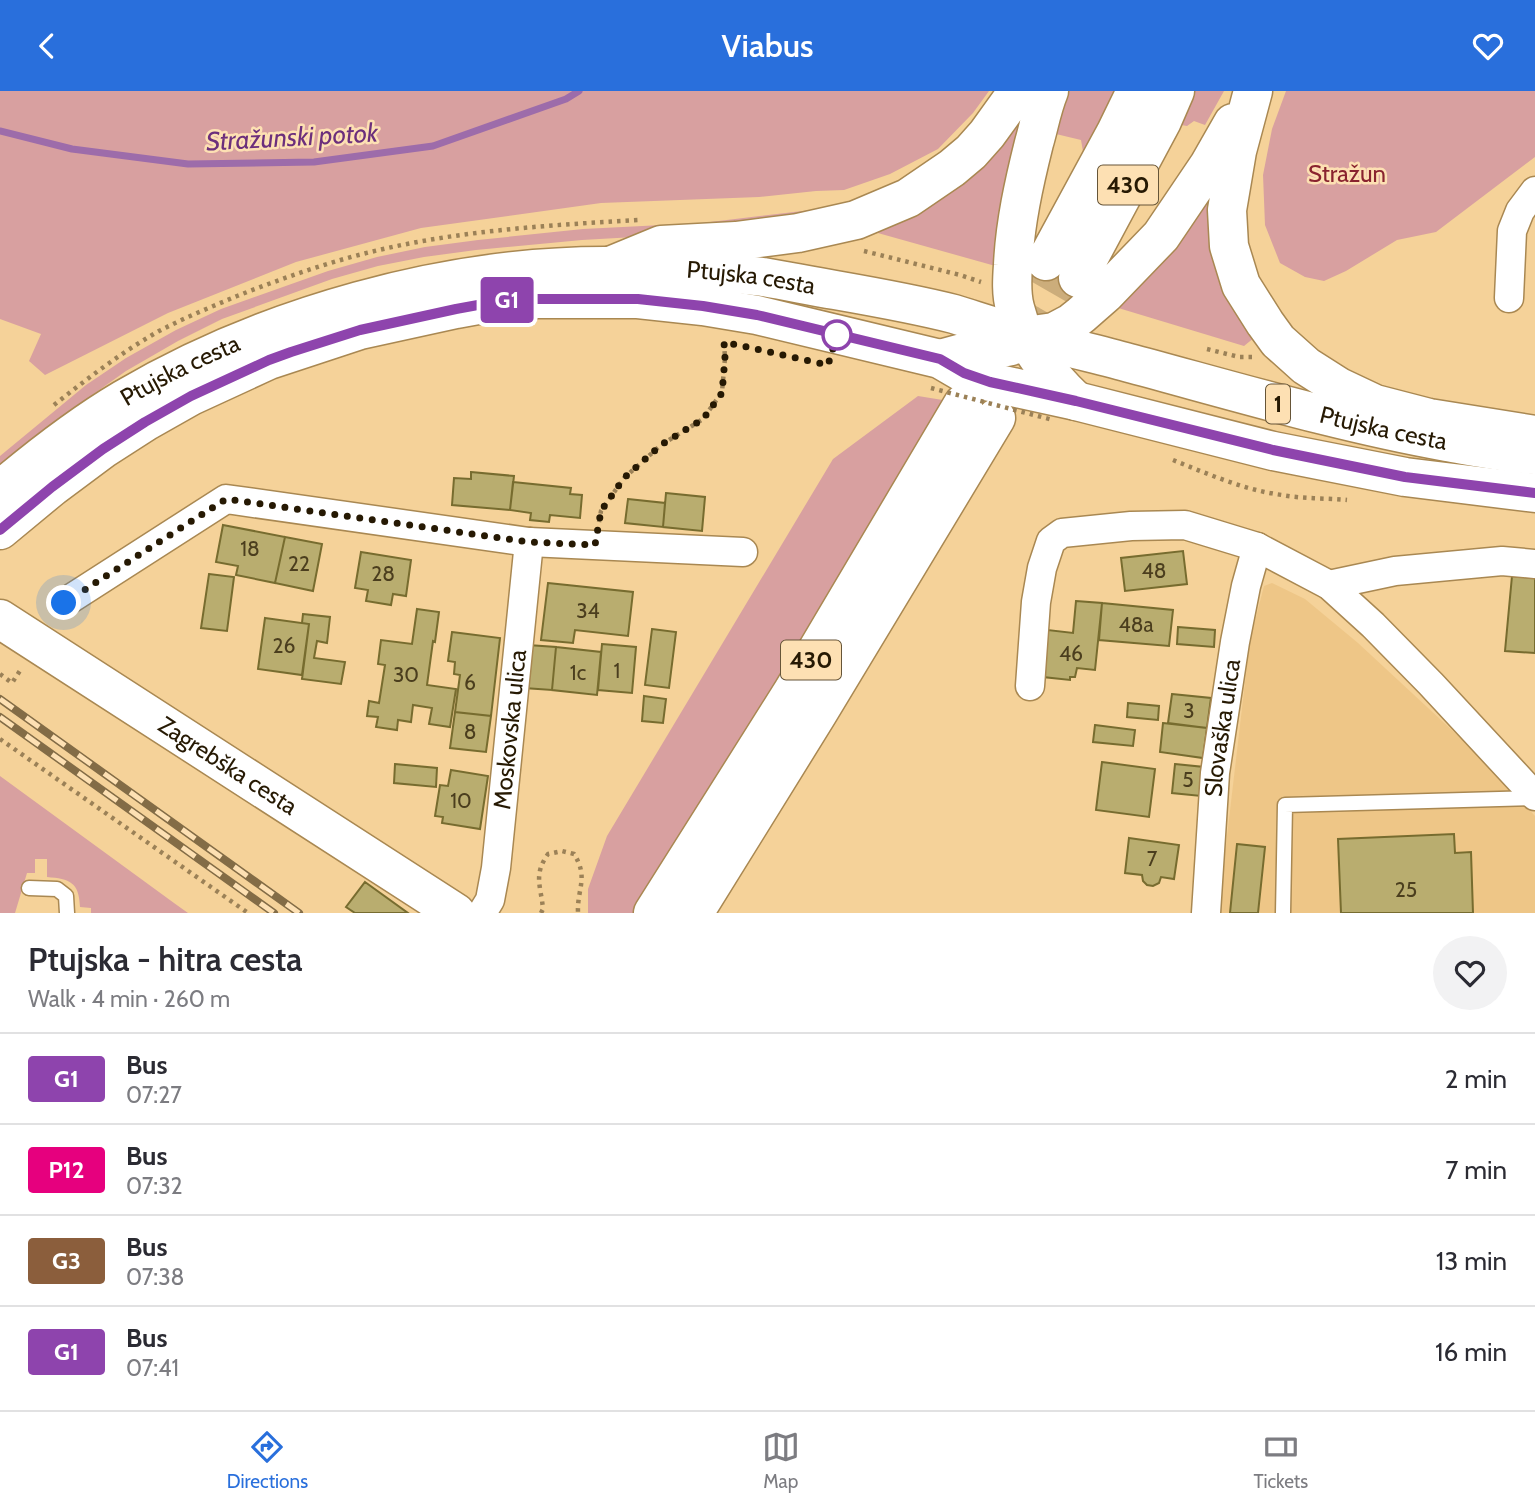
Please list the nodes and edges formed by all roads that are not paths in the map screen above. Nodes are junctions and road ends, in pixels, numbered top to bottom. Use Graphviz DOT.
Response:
graph roads {
  1 [pos="1018,91"];
  2 [pos="1049,91"];
  3 [pos="1136,91"];
  4 [pos="1175,91"];
  5 [pos="1252,91"];
  6 [pos="1535,191"];
  7 [pos="610,266"];
  8 [pos="1508,298"];
  9 [pos="1025,336"];
  10 [pos="950,391"];
  11 [pos="1064,411"];
  12 [pos="1535,435"];
  13 [pos="1535,455"];
  14 [pos="0,490"];
  15 [pos="1535,493"];
  16 [pos="0,530"];
  17 [pos="529,542"];
  18 [pos="1257,547"];
  19 [pos="743,552"];
  20 [pos="1535,564"];
  21 [pos="1329,585"];
  22 [pos="64,603"];
  23 [pos="0,619"];
  24 [pos="1030,687"];
  25 [pos="1535,797"];
  26 [pos="29,888"];
  27 [pos="67,913"];
  28 [pos="456,913"];
  29 [pos="482,913"];
  30 [pos="653,913"];
  31 [pos="694,913"];
  32 [pos="1206,913"];
  33 [pos="1283,913"];
  1 -- 7 [label="main road"];
  2 -- 9 [label="main road"];
  3 -- 4 [label="main road, 430"];
  5 -- 9 [label="main road"];
  5 -- 12 [label="main road"];
  6 -- 8 [label="street"];
  7 -- 9 [label="main road, Ptujska cesta / 1"];
  7 -- 14 [label="main road, Ptujska cesta / 1"];
  9 -- 10 [label="main road"];
  9 -- 11 [label="main road"];
  9 -- 13 [label="main road, Ptujska cesta / 1"];
  10 -- 11 [label="main road, Ptujska cesta / 1"];
  10 -- 16 [label="main road, Ptujska cesta / 1"];
  10 -- 30 [label="main road, 430"];
  10 -- 31 [label="main road, 430"];
  11 -- 15 [label="main road, Ptujska cesta / 1"];
  17 -- 19 [label="street"];
  17 -- 22 [label="street"];
  17 -- 29 [label="street, Moskovska ulica"];
  18 -- 21 [label="street"];
  18 -- 24 [label="street"];
  18 -- 32 [label="street, Slovaška ulica"];
  20 -- 21 [label="street"];
  21 -- 25 [label="street"];
  23 -- 28 [label="main road, Zagrebška cesta"];
  25 -- 33 [label="lane"];
  26 -- 27 [label="lane"];
}
